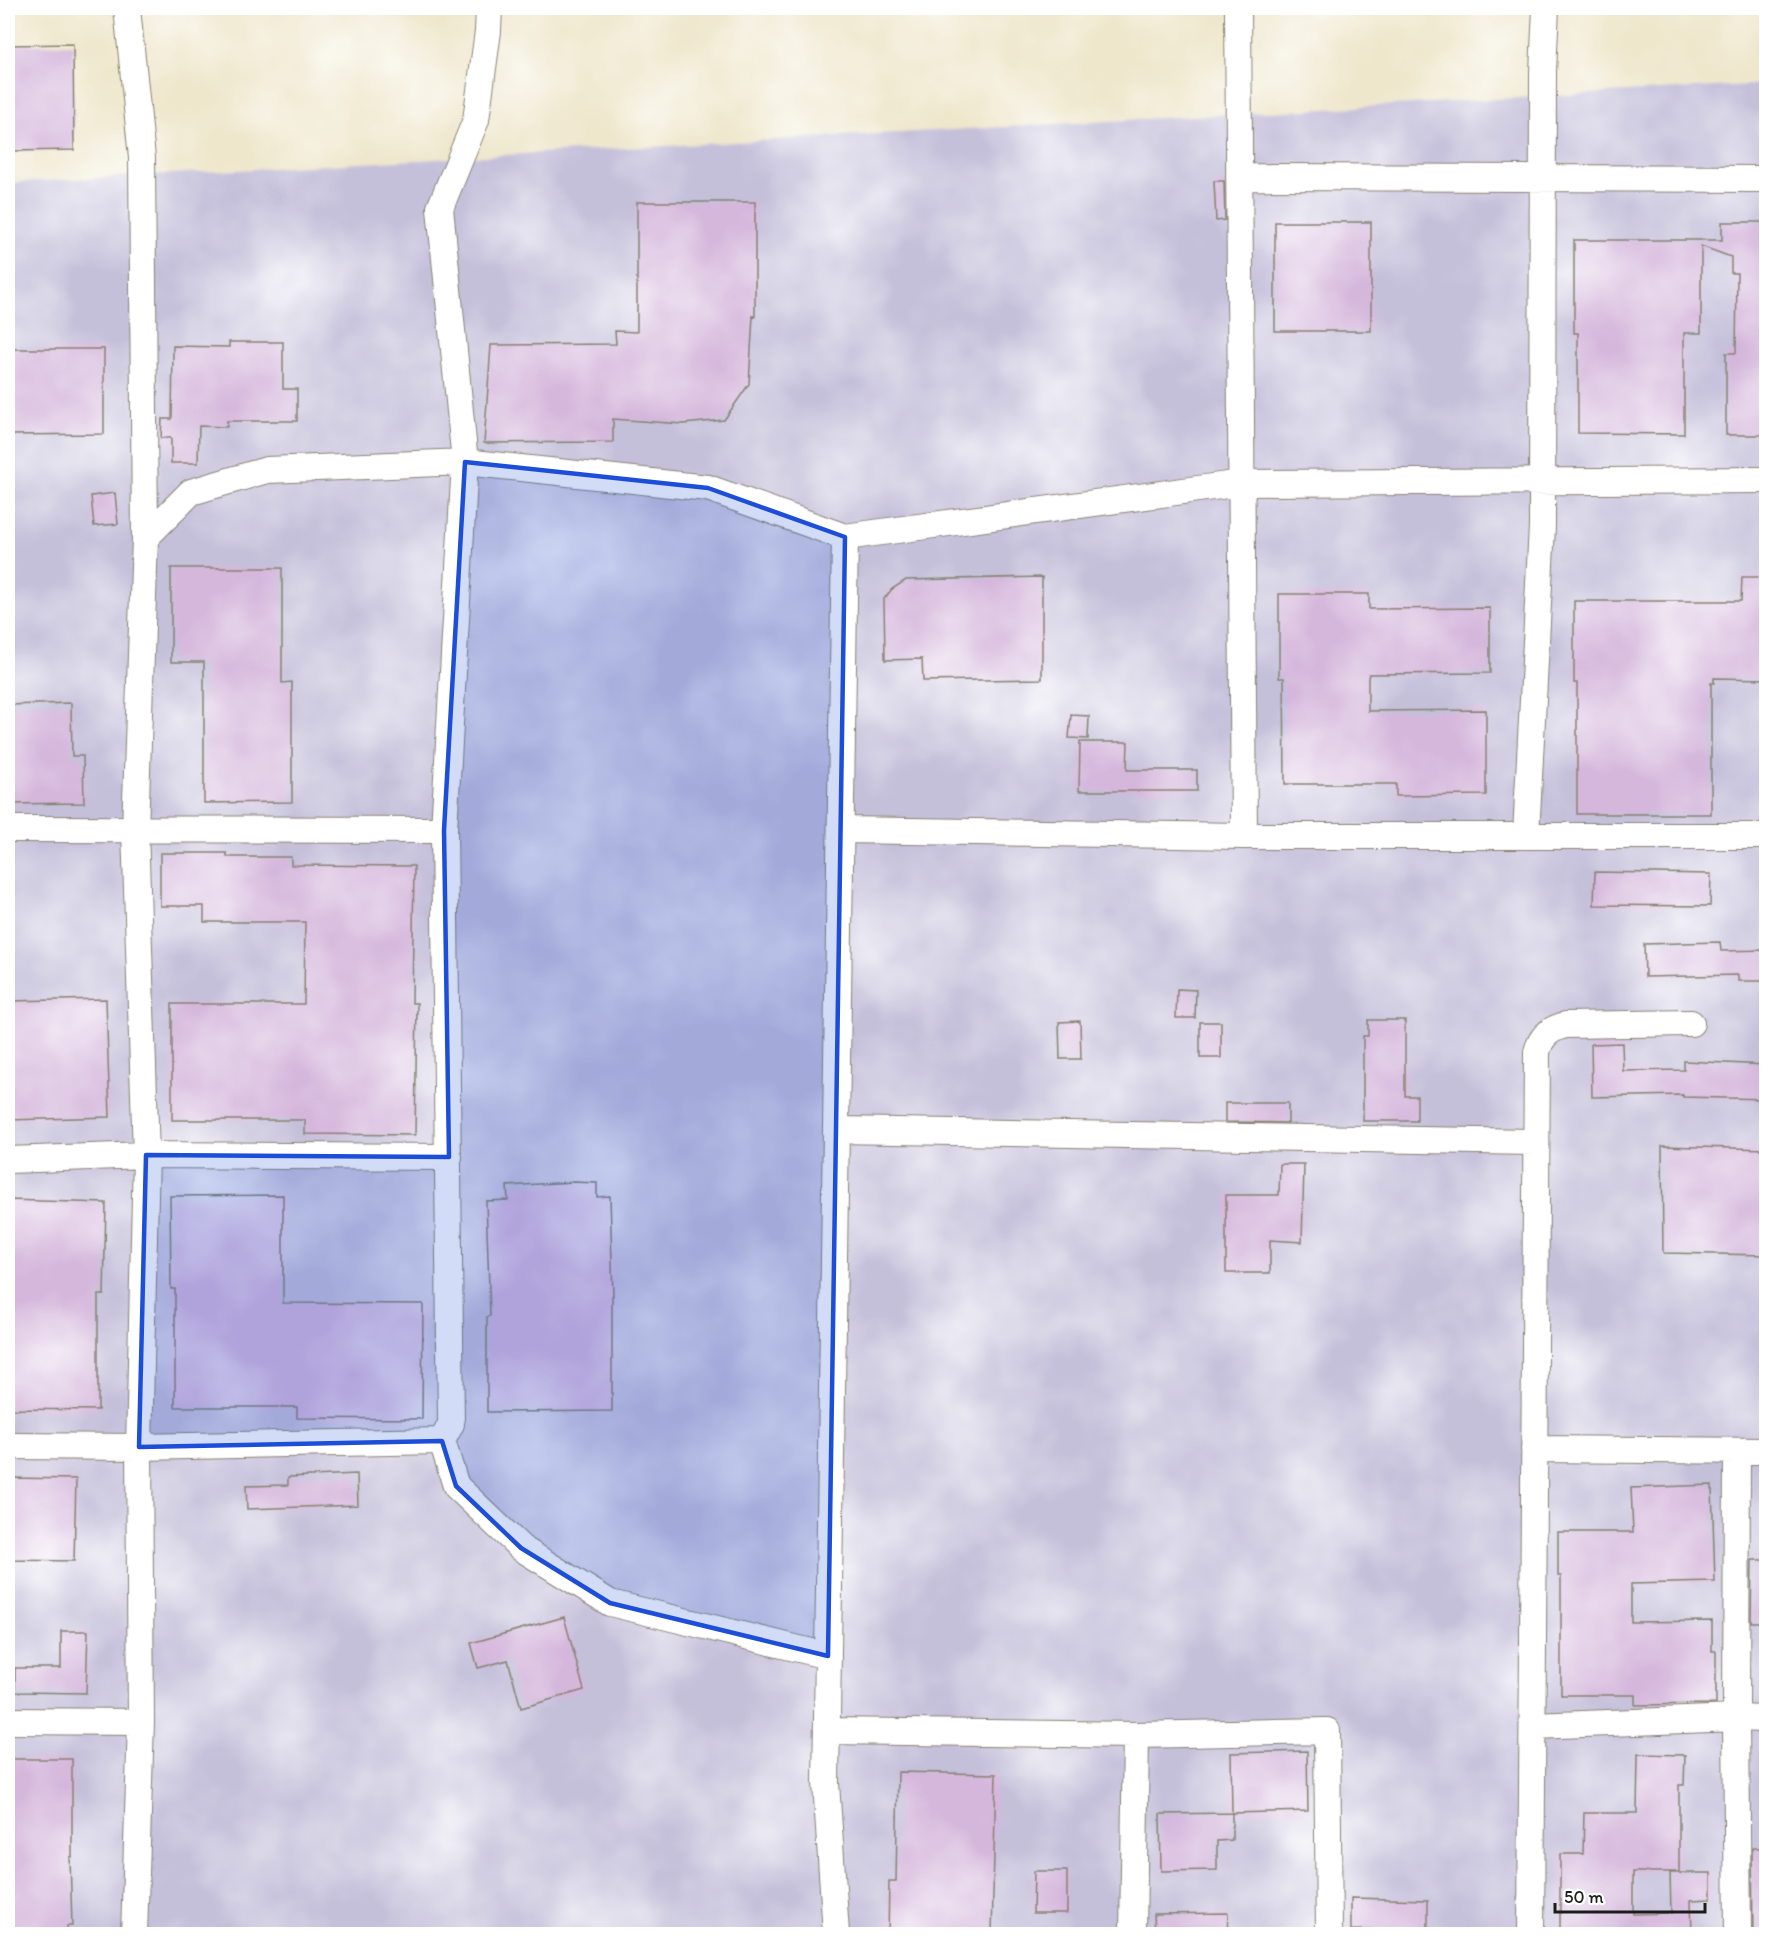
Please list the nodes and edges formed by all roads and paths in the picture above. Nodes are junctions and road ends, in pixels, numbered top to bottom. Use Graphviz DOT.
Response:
graph roads {
  1 [pos="127,8"];
  2 [pos="489,8"];
  3 [pos="1238,8"];
  4 [pos="1546,8"];
  5 [pos="1239,177"];
  6 [pos="1544,178"];
  7 [pos="1767,179"];
  8 [pos="465,462"];
  9 [pos="1767,480"];
  10 [pos="1542,482"];
  11 [pos="1242,483"];
  12 [pos="845,537"];
  13 [pos="145,538"];
  14 [pos="8,830"];
  15 [pos="135,830"];
  16 [pos="444,830"];
  17 [pos="842,830"];
  18 [pos="1526,835"];
  19 [pos="1244,836"];
  20 [pos="1767,836"];
  21 [pos="1691,1023"];
  22 [pos="837,1130"];
  23 [pos="1536,1142"];
  24 [pos="146,1155"];
  25 [pos="449,1157"];
  26 [pos="8,1160"];
  27 [pos="442,1442"];
  28 [pos="8,1446"];
  29 [pos="139,1448"];
  30 [pos="1534,1449"];
  31 [pos="1737,1450"];
  32 [pos="1767,1451"];
  33 [pos="828,1656"];
  34 [pos="1736,1718"];
  35 [pos="1767,1719"];
  36 [pos="8,1721"];
  37 [pos="141,1722"];
  38 [pos="1533,1726"];
  39 [pos="827,1731"];
  40 [pos="1136,1735"];
  41 [pos="134,1935"];
  42 [pos="836,1935"];
  43 [pos="1133,1935"];
  44 [pos="1329,1935"];
  45 [pos="1531,1935"];
  46 [pos="1738,1935"];
  1 -- 13 [label="street"];
  2 -- 8 [label="street"];
  3 -- 5 [label="street"];
  4 -- 6 [label="street"];
  5 -- 6 [label="street"];
  5 -- 11 [label="street"];
  6 -- 7 [label="street"];
  6 -- 10 [label="street"];
  8 -- 12 [label="street"];
  8 -- 13 [label="street"];
  8 -- 16 [label="street"];
  9 -- 10 [label="street"];
  10 -- 11 [label="street"];
  10 -- 18 [label="street"];
  11 -- 12 [label="street"];
  11 -- 19 [label="street"];
  12 -- 17 [label="street"];
  13 -- 15 [label="street"];
  14 -- 15 [label="street"];
  15 -- 16 [label="street"];
  15 -- 24 [label="street"];
  16 -- 25 [label="street"];
  17 -- 19 [label="street"];
  17 -- 22 [label="street"];
  18 -- 19 [label="street"];
  18 -- 20 [label="street"];
  21 -- 23 [label="street"];
  22 -- 23 [label="street"];
  22 -- 33 [label="street"];
  23 -- 30 [label="street"];
  24 -- 25 [label="street"];
  24 -- 26 [label="street"];
  24 -- 29 [label="street"];
  25 -- 27 [label="street"];
  27 -- 29 [label="street"];
  27 -- 33 [label="street"];
  28 -- 29 [label="street"];
  29 -- 37 [label="street"];
  30 -- 31 [label="street"];
  30 -- 38 [label="street"];
  31 -- 32 [label="street"];
  31 -- 34 [label="street"];
  33 -- 39 [label="street"];
  34 -- 35 [label="street"];
  34 -- 38 [label="street"];
  34 -- 46 [label="street"];
  36 -- 37 [label="street"];
  37 -- 41 [label="street"];
  38 -- 45 [label="street"];
  39 -- 40 [label="street"];
  39 -- 42 [label="street"];
  40 -- 43 [label="street"];
  40 -- 44 [label="street"];
}
